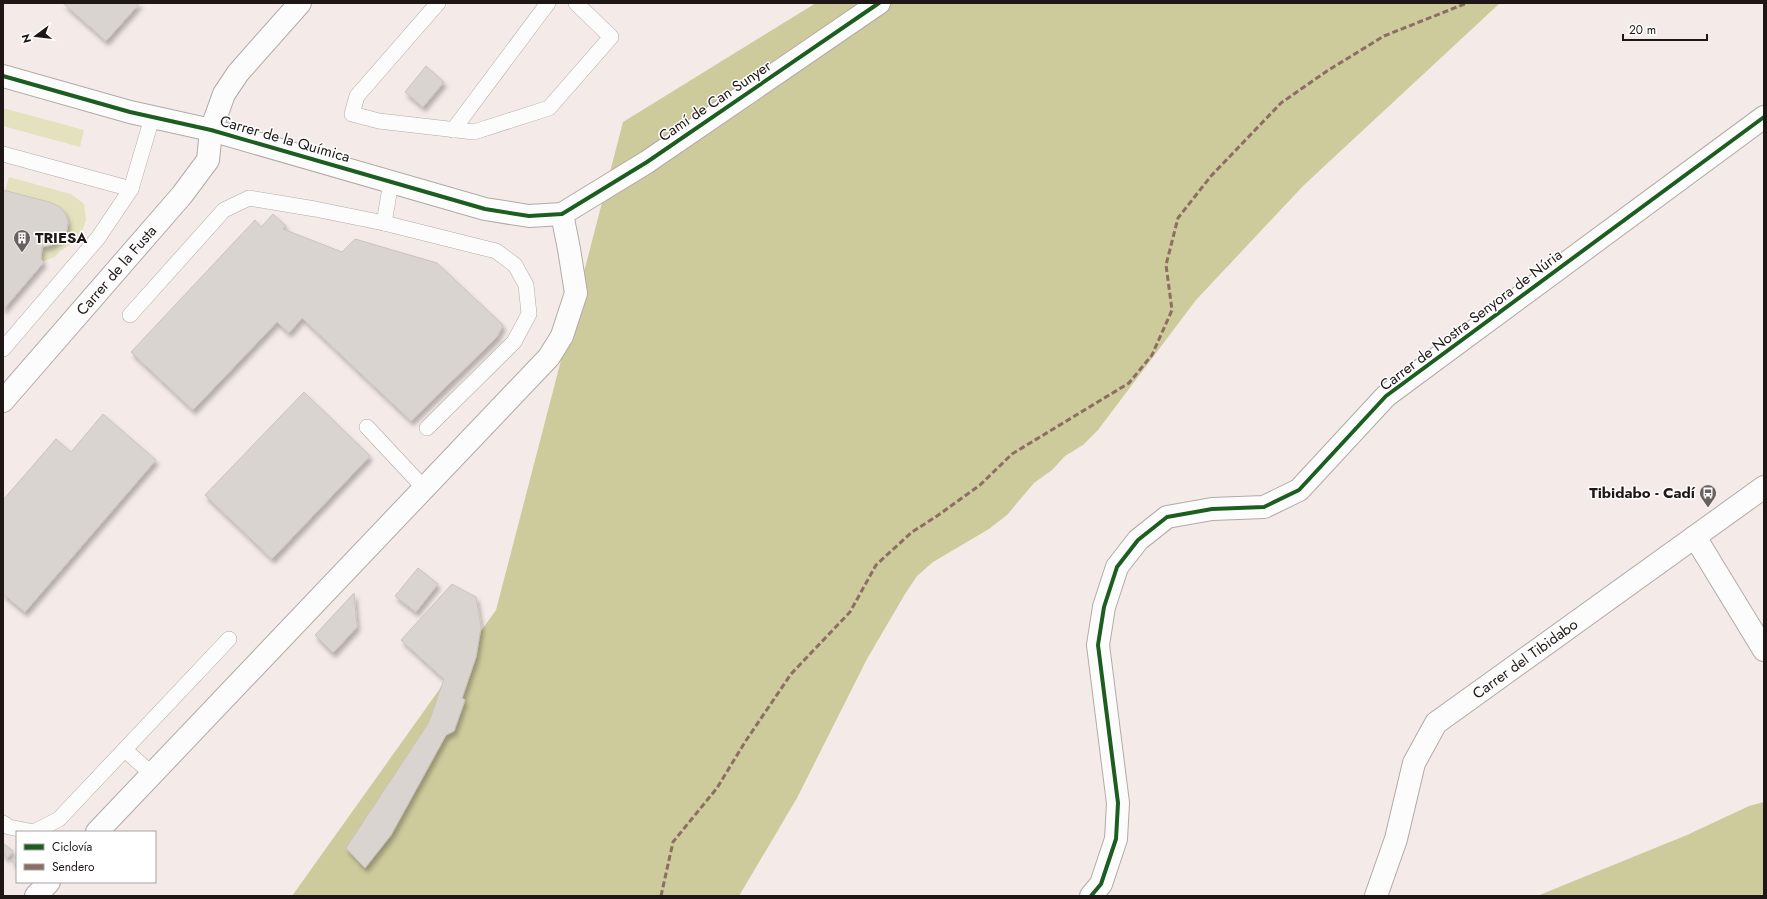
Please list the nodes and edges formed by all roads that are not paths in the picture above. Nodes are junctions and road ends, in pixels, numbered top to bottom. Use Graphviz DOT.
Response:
graph roads {
  1 [pos="300,3"];
  2 [pos="438,3"];
  3 [pos="548,3"];
  4 [pos="576,3"];
  5 [pos="879,3"];
  6 [pos="3,76"];
  7 [pos="1764,117"];
  8 [pos="152,118"];
  9 [pos="211,130"];
  10 [pos="452,130"];
  11 [pos="3,154"];
  12 [pos="391,182"];
  13 [pos="131,189"];
  14 [pos="562,214"];
  15 [pos="384,223"];
  16 [pos="130,316"];
  17 [pos="3,349"];
  18 [pos="3,401"];
  19 [pos="367,427"];
  20 [pos="428,428"];
  21 [pos="1764,487"];
  22 [pos="424,488"];
  23 [pos="1695,537"];
  24 [pos="229,639"];
  25 [pos="1764,650"];
  26 [pos="125,750"];
  27 [pos="152,774"];
  28 [pos="3,823"];
  29 [pos="29,831"];
  30 [pos="36,831"];
  31 [pos="98,831"];
  32 [pos="48,883"];
  33 [pos="36,896"];
  34 [pos="1091,896"];
  35 [pos="1376,896"];
  1 -- 9 [label="street, Carrer de la Fusta"];
  2 -- 10 [label="lane"];
  3 -- 10 [label="lane"];
  4 -- 10 [label="lane"];
  5 -- 14 [label="street, Camí de Can Sunyer"];
  6 -- 8 [label="street, Carrer de la Química"];
  7 -- 34 [label="street, Carrer de Nostra Senyora de Núria"];
  8 -- 9 [label="street, Carrer de la Química"];
  8 -- 13 [label="lane"];
  9 -- 12 [label="street, Carrer de la Química"];
  9 -- 18 [label="street, Carrer de la Fusta"];
  11 -- 13 [label="lane"];
  12 -- 14 [label="street, Carrer de la Química"];
  12 -- 15 [label="lane"];
  13 -- 17 [label="lane"];
  14 -- 22 [label="street"];
  15 -- 16 [label="lane"];
  15 -- 20 [label="lane"];
  19 -- 22 [label="lane"];
  21 -- 23 [label="street, Carrer del Tibidabo"];
  22 -- 27 [label="street"];
  23 -- 25 [label="street"];
  23 -- 35 [label="street, Carrer del Tibidabo"];
  24 -- 26 [label="lane"];
  26 -- 27 [label="lane"];
  26 -- 30 [label="lane"];
  27 -- 31 [label="street"];
  28 -- 29 [label="lane"];
  32 -- 33 [label="street"];
}
